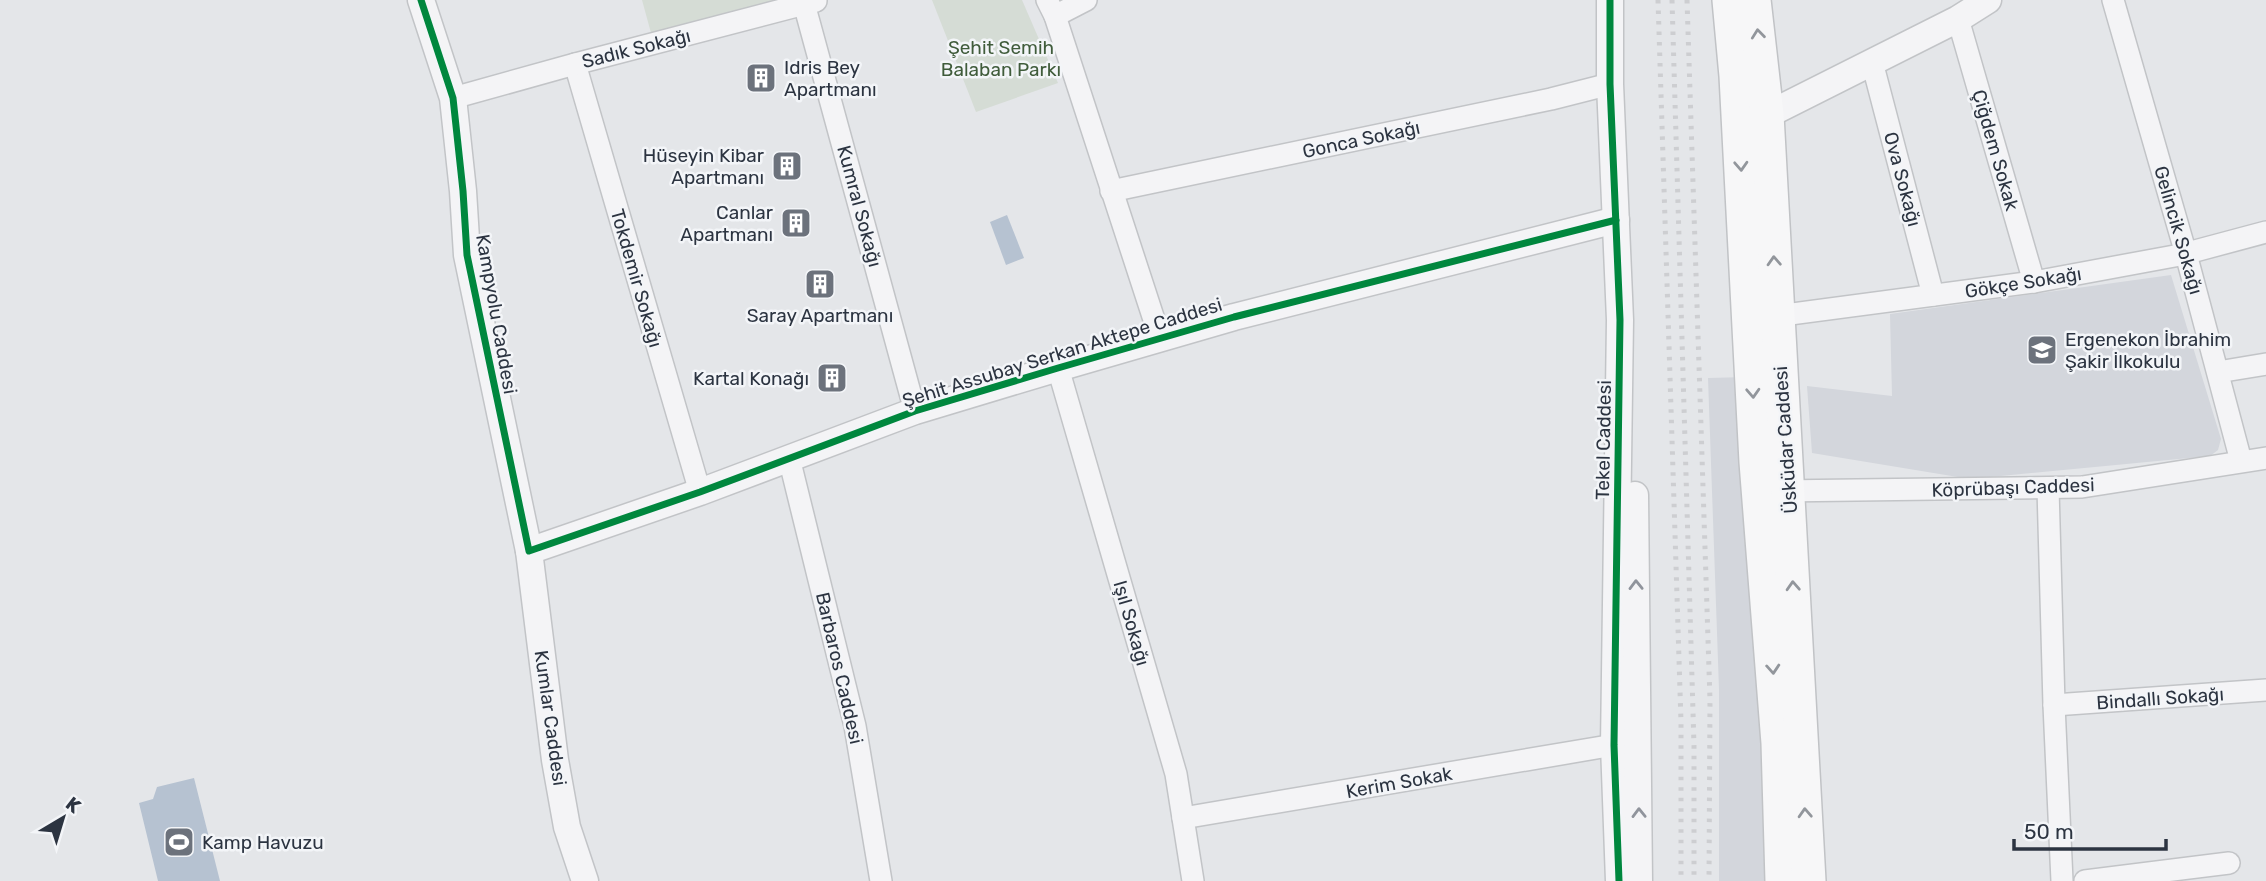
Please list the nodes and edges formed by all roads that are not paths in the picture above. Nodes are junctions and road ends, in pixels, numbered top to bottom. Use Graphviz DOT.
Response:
graph roads {
  1 [pos="421,0"];
  2 [pos="1086,0"];
  3 [pos="1610,0"];
  4 [pos="1729,0"];
  5 [pos="1754,0"];
  6 [pos="1988,0"];
  7 [pos="2113,0"];
  8 [pos="809,2"];
  9 [pos="1051,8"];
  10 [pos="1958,19"];
  11 [pos="1872,62"];
  12 [pos="575,64"];
  13 [pos="1610,84"];
  14 [pos="453,98"];
  15 [pos="1753,122"];
  16 [pos="1111,191"];
  17 [pos="1616,220"];
  18 [pos="2266,232"];
  19 [pos="2186,254"];
  20 [pos="2034,282"];
  21 [pos="1933,296"];
  22 [pos="1776,316"];
  23 [pos="1620,320"];
  24 [pos="1160,338"];
  25 [pos="2266,364"];
  26 [pos="1058,368"];
  27 [pos="2218,372"];
  28 [pos="915,411"];
  29 [pos="789,458"];
  30 [pos="2266,458"];
  31 [pos="2241,461"];
  32 [pos="2048,488"];
  33 [pos="1774,491"];
  34 [pos="700,492"];
  35 [pos="529,551"];
  36 [pos="2266,690"];
  37 [pos="2054,705"];
  38 [pos="1614,745"];
  39 [pos="1183,818"];
  40 [pos="2229,863"];
  41 [pos="585,881"];
  42 [pos="881,881"];
  43 [pos="1193,881"];
  44 [pos="1619,881"];
  45 [pos="1639,881"];
  46 [pos="1782,881"];
  47 [pos="1809,881"];
  48 [pos="2063,881"];
  49 [pos="2085,881"];
  1 -- 14 [label="street, Kampyolu Caddesi"];
  2 -- 9 [label="street"];
  3 -- 13 [label="street, Tekel Caddesi"];
  4 -- 15 [label="main road, Üsküdar Caddesi"];
  15 -- 5 [label="main road, Üsküdar Caddesi, one-way"];
  6 -- 10 [label="street"];
  7 -- 19 [label="street, Gelincik Sokağı"];
  8 -- 12 [label="street, Sadık Sokağı"];
  8 -- 28 [label="street, Kumral Sokağı"];
  9 -- 16 [label="street"];
  10 -- 11 [label="street"];
  10 -- 20 [label="street, Çiğdem Sokak"];
  11 -- 15 [label="street"];
  11 -- 21 [label="street, Ova Sokağı"];
  12 -- 14 [label="street, Sadık Sokağı"];
  12 -- 34 [label="street, Tokdemir Sokağı"];
  13 -- 16 [label="street, Gonca Sokağı"];
  13 -- 17 [label="street, Tekel Caddesi"];
  14 -- 35 [label="street, Kampyolu Caddesi"];
  22 -- 15 [label="main road, Üsküdar Caddesi, one-way"];
  15 -- 33 [label="main road, Üsküdar Caddesi, one-way"];
  16 -- 24 [label="street"];
  17 -- 23 [label="street, Tekel Caddesi"];
  17 -- 24 [label="street, Şehit Assubay Serkan Aktepe Caddesi"];
  18 -- 19 [label="street, Gökçe Sokağı"];
  19 -- 20 [label="street, Gökçe Sokağı"];
  19 -- 27 [label="street, Gelincik Sokağı"];
  20 -- 21 [label="street, Gökçe Sokağı"];
  21 -- 22 [label="street, Gökçe Sokağı"];
  22 -- 33 [label="main road, Üsküdar Caddesi"];
  23 -- 38 [label="street, Tekel Caddesi"];
  45 -- 23 [label="street, Tekel Caddesi, one-way"];
  24 -- 26 [label="street, Şehit Assubay Serkan Aktepe Caddesi"];
  25 -- 27 [label="street"];
  26 -- 28 [label="street, Şehit Assubay Serkan Aktepe Caddesi"];
  26 -- 39 [label="street, Işıl Sokağı"];
  27 -- 31 [label="street, Gelincik Sokağı"];
  28 -- 29 [label="street, Şehit Assubay Serkan Aktepe Caddesi"];
  29 -- 34 [label="street, Şehit Assubay Serkan Aktepe Caddesi"];
  29 -- 42 [label="street, Barbaros Caddesi"];
  30 -- 31 [label="street, Köprübaşı Caddesi"];
  31 -- 32 [label="street, Köprübaşı Caddesi"];
  32 -- 33 [label="street, Köprübaşı Caddesi"];
  32 -- 37 [label="street"];
  33 -- 46 [label="main road, Üsküdar Caddesi, one-way"];
  47 -- 33 [label="main road, Üsküdar Caddesi, one-way"];
  34 -- 35 [label="street, Şehit Assubay Serkan Aktepe Caddesi"];
  35 -- 41 [label="street, Kumlar Caddesi"];
  36 -- 37 [label="street, Bindallı Sokağı"];
  37 -- 48 [label="street"];
  38 -- 39 [label="street, Kerim Sokak"];
  38 -- 44 [label="street, Tekel Caddesi"];
  39 -- 43 [label="street, Işıl Sokağı"];
  40 -- 49 [label="street"];
}
